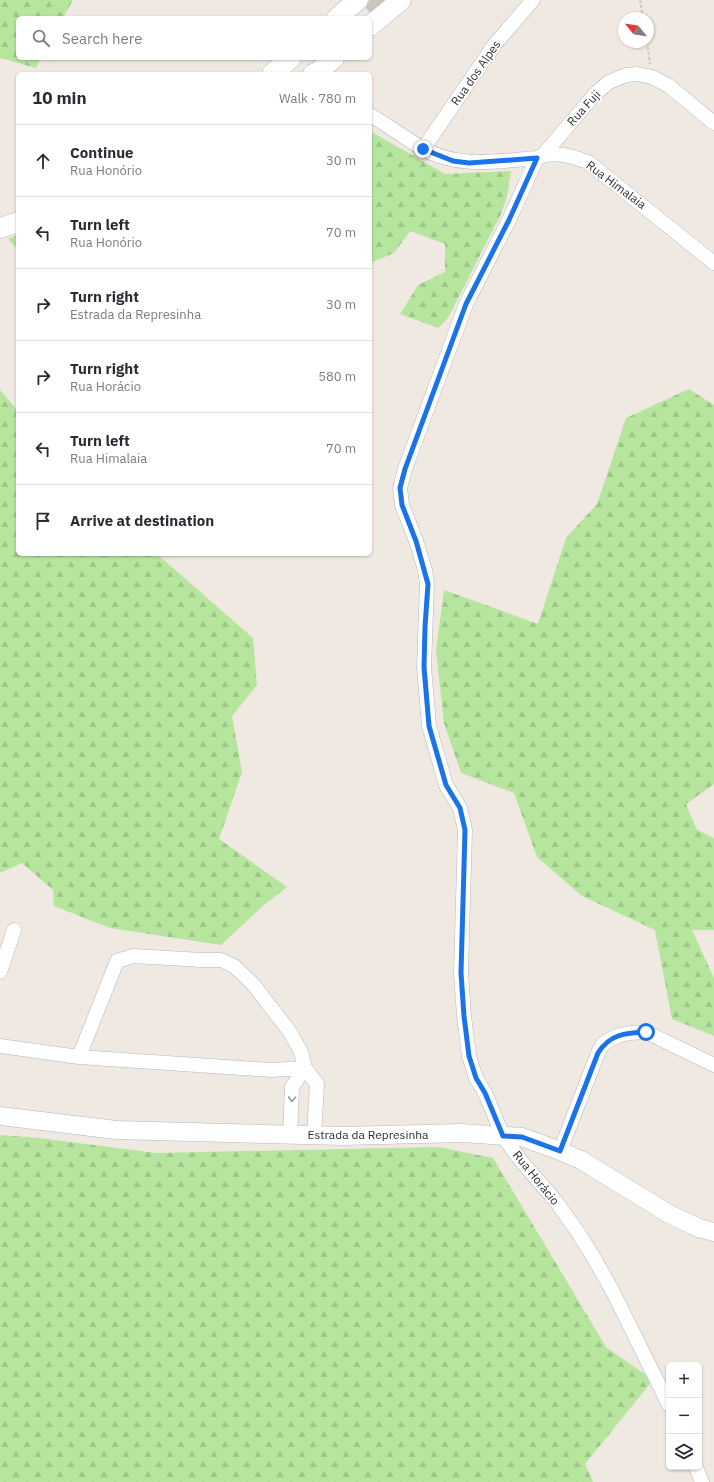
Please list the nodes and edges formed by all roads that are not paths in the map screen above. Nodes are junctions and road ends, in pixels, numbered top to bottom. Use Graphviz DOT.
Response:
graph roads {
  1 [pos="358,0"];
  2 [pos="401,0"];
  3 [pos="533,0"];
  4 [pos="339,16"];
  5 [pos="372,24"];
  6 [pos="289,60"];
  7 [pos="331,60"];
  8 [pos="317,70"];
  9 [pos="274,72"];
  10 [pos="372,116"];
  11 [pos="714,123"];
  12 [pos="423,149"];
  13 [pos="540,156"];
  14 [pos="16,223"];
  15 [pos="0,228"];
  16 [pos="714,263"];
  17 [pos="14,930"];
  18 [pos="0,972"];
  19 [pos="0,1046"];
  20 [pos="80,1057"];
  21 [pos="714,1065"];
  22 [pos="305,1068"];
  23 [pos="0,1116"];
  24 [pos="290,1135"];
  25 [pos="314,1135"];
  26 [pos="503,1136"];
  27 [pos="560,1151"];
  28 [pos="714,1232"];
  29 [pos="666,1399"];
  30 [pos="697,1470"];
  31 [pos="702,1482"];
  1 -- 4 [label="main road"];
  2 -- 5 [label="main road"];
  3 -- 12 [label="street, Rua dos Alpes"];
  6 -- 9 [label="main road"];
  7 -- 8 [label="main road"];
  10 -- 12 [label="street, Rua Himalaia"];
  11 -- 13 [label="street, Rua Fuji"];
  12 -- 13 [label="street, Rua Himalaia"];
  13 -- 16 [label="street, Rua Himalaia"];
  13 -- 26 [label="street, Rua Horácio"];
  14 -- 15 [label="main road"];
  17 -- 18 [label="street"];
  19 -- 20 [label="street"];
  20 -- 22 [label="street"];
  20 -- 22 [label="street"];
  21 -- 27 [label="street"];
  22 -- 24 [label="street, one-way"];
  22 -- 25 [label="street"];
  23 -- 24 [label="street, Estrada da Represinha"];
  24 -- 25 [label="street, Estrada da Represinha"];
  25 -- 26 [label="street, Estrada da Represinha"];
  26 -- 27 [label="street, Estrada da Represinha"];
  26 -- 29 [label="street, Rua Horácio"];
  27 -- 28 [label="street, Estrada da Represinha"];
  30 -- 31 [label="street"];
}
